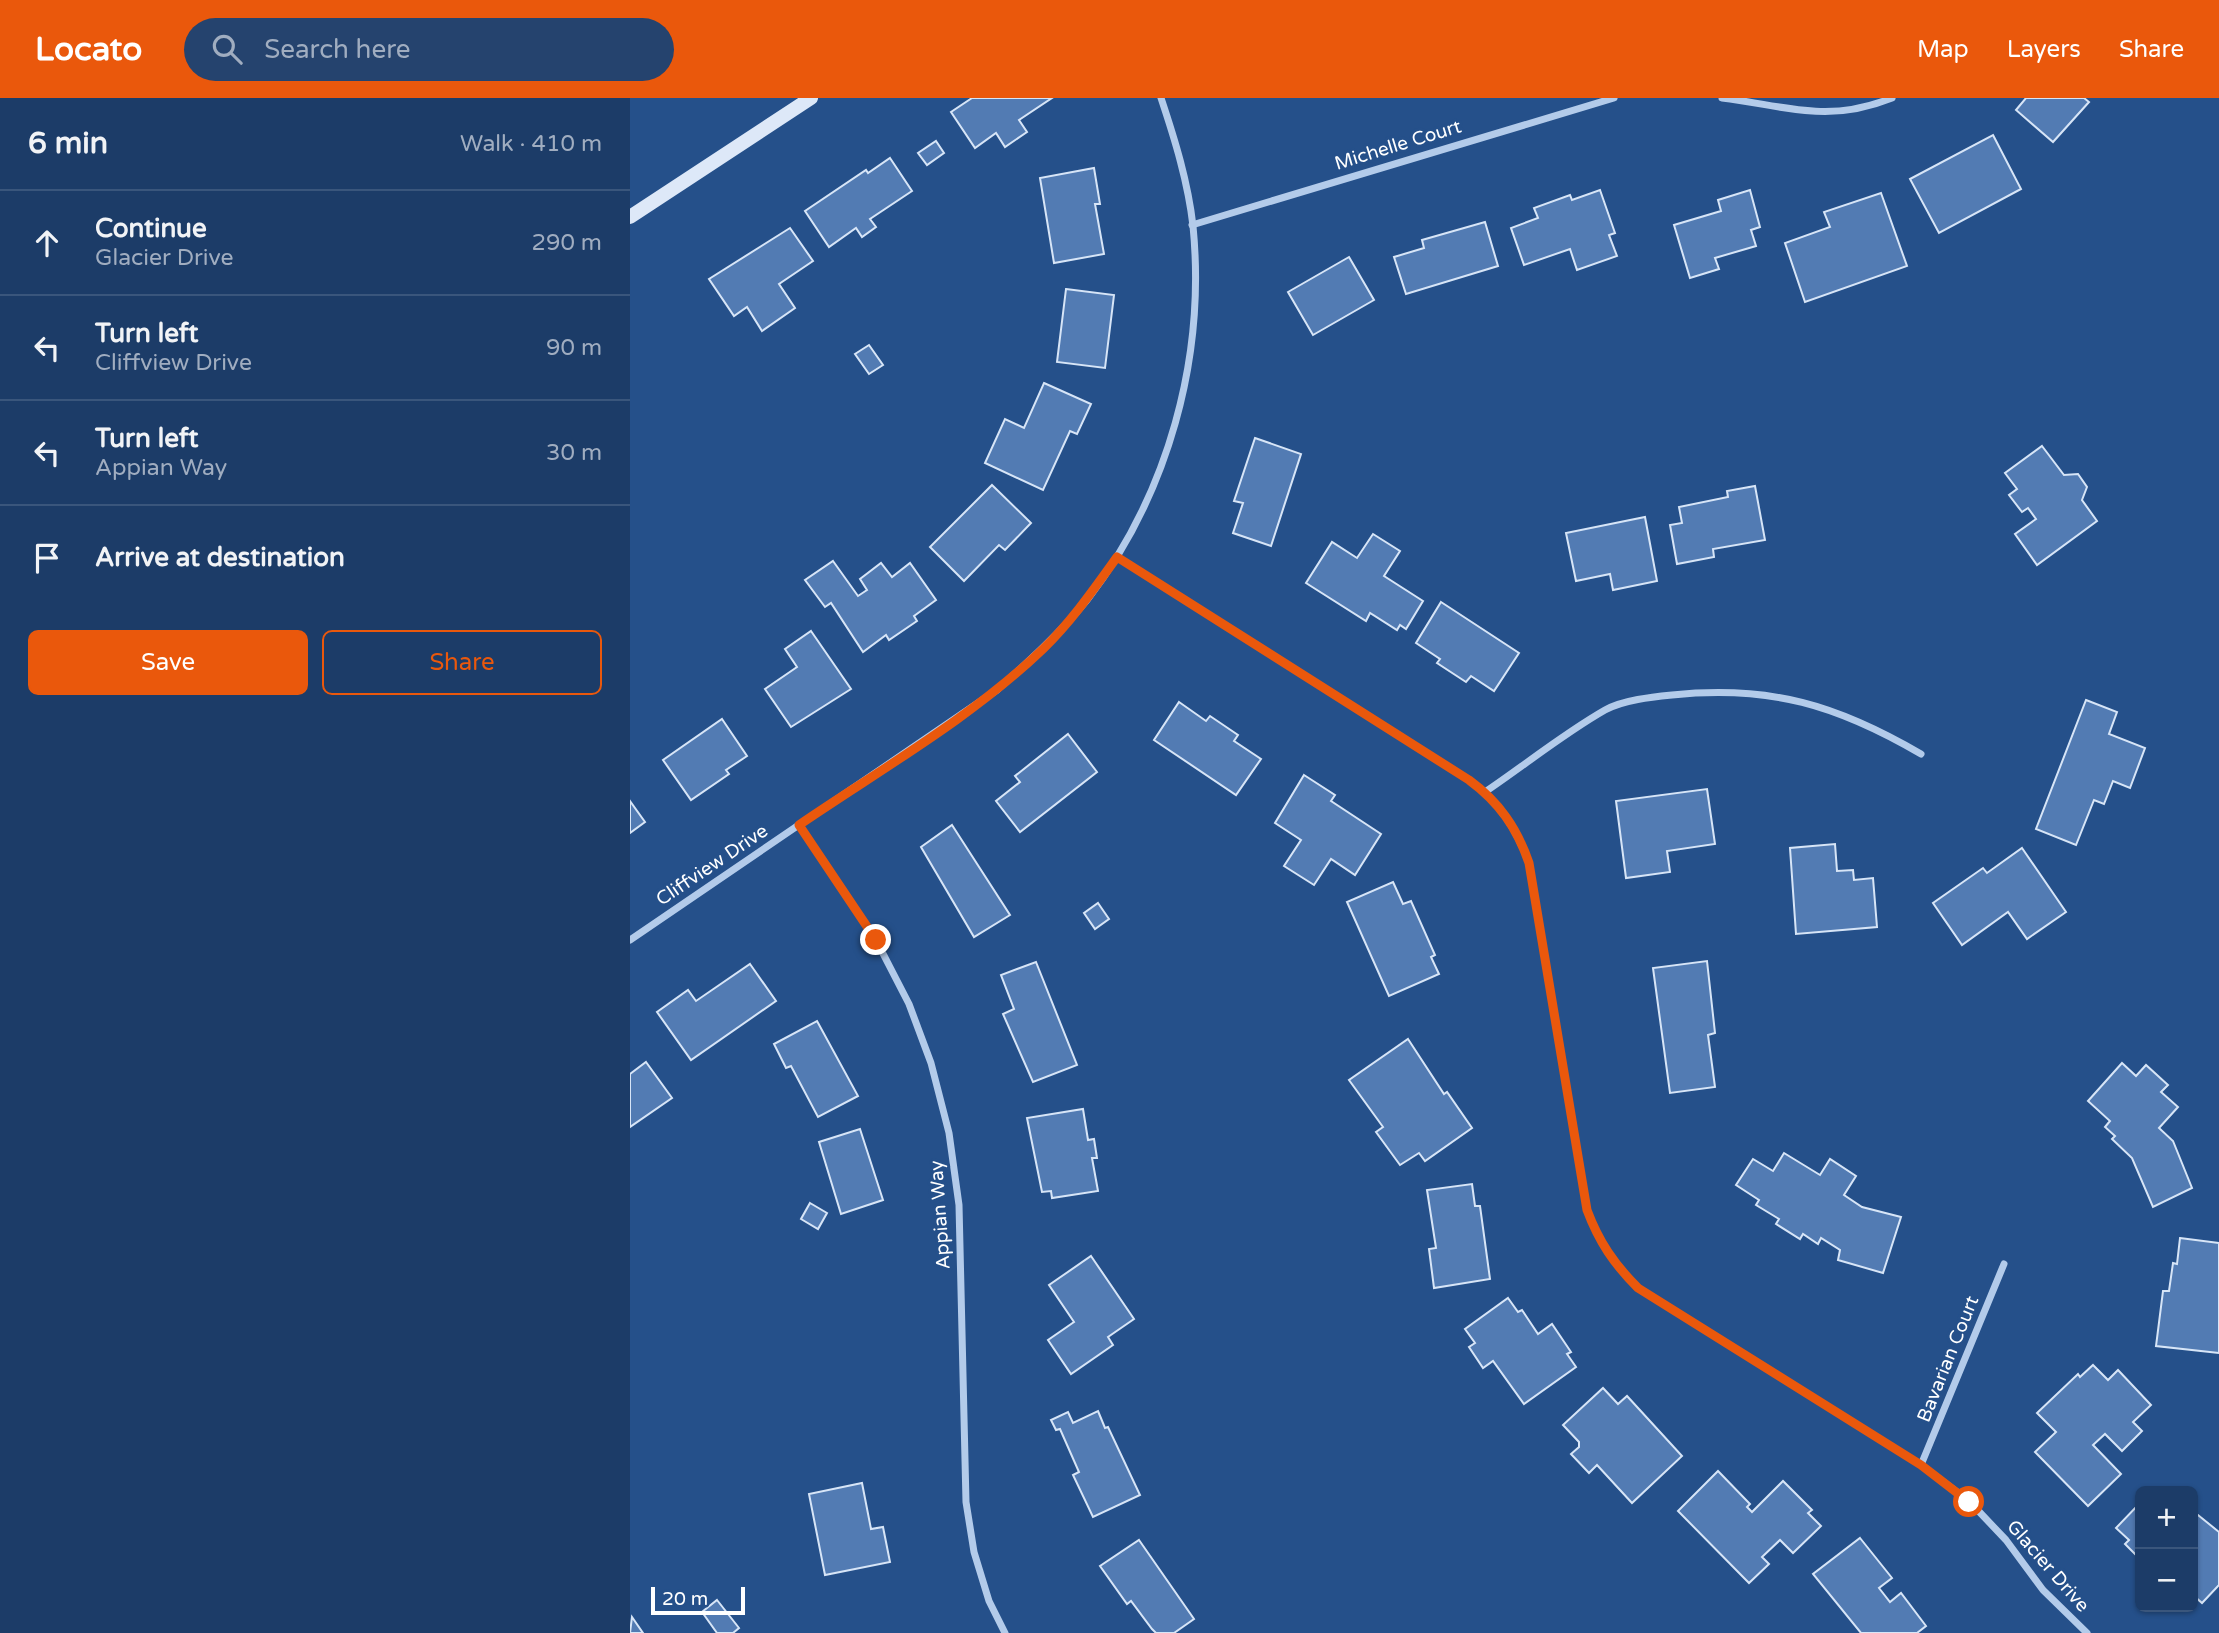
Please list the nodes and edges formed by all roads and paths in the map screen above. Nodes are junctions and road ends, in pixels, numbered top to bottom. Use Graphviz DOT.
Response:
graph roads {
  1 [pos="811,98"];
  2 [pos="1161,98"];
  3 [pos="1614,98"];
  4 [pos="1723,98"];
  5 [pos="1892,98"];
  6 [pos="630,217"];
  7 [pos="1192,225"];
  8 [pos="1117,557"];
  9 [pos="1921,754"];
  10 [pos="1485,792"];
  11 [pos="799,825"];
  12 [pos="630,940"];
  13 [pos="2004,1264"];
  14 [pos="1921,1465"];
  15 [pos="1005,1633"];
  16 [pos="2087,1633"];
  1 -- 6 [label="street"];
  2 -- 7 [label="street, Cliffview Drive"];
  3 -- 7 [label="street, Michelle Court"];
  4 -- 5 [label="street"];
  7 -- 8 [label="street, Cliffview Drive"];
  8 -- 10 [label="street, Glacier Drive"];
  8 -- 11 [label="street, Cliffview Drive"];
  9 -- 10 [label="street"];
  10 -- 14 [label="street, Glacier Drive"];
  11 -- 12 [label="street, Cliffview Drive"];
  11 -- 15 [label="street, Appian Way"];
  13 -- 14 [label="street, Bavarian Court"];
  14 -- 16 [label="street, Glacier Drive"];
}
